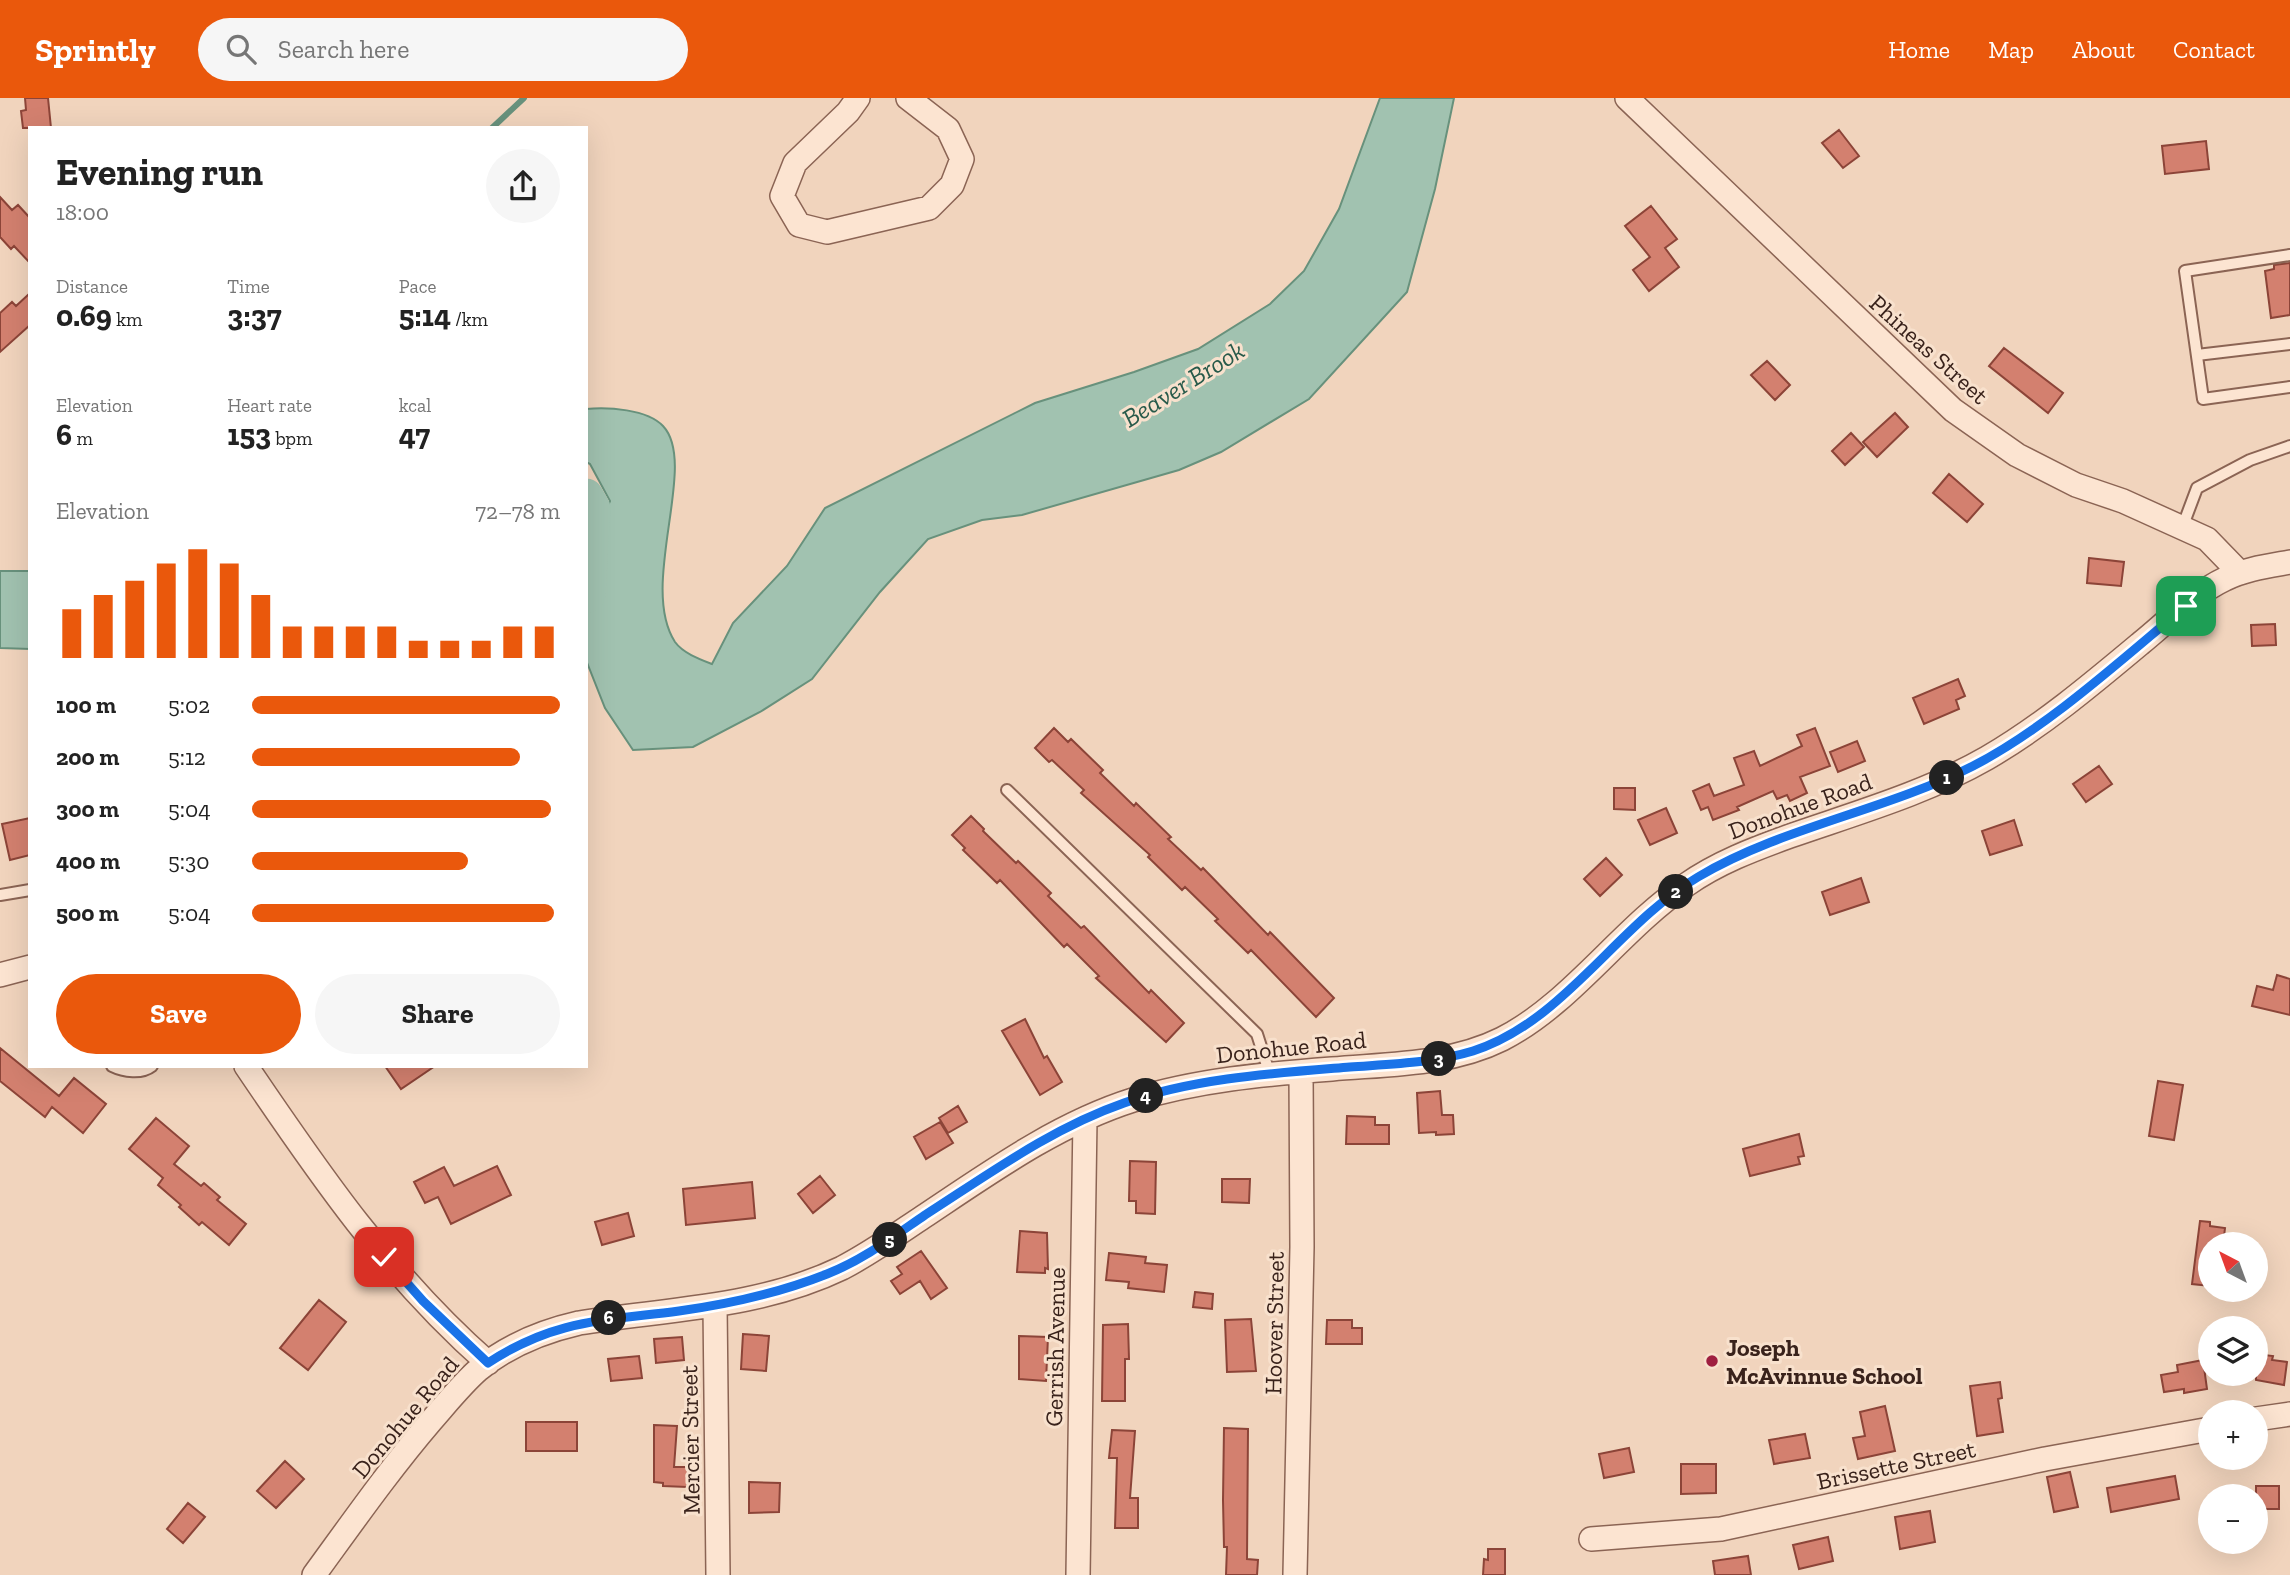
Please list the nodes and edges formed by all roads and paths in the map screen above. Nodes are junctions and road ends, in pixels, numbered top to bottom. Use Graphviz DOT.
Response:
graph roads {
  1 [pos="858,98"];
  2 [pos="908,98"];
  3 [pos="1627,98"];
  4 [pos="2290,255"];
  5 [pos="2290,344"];
  6 [pos="2197,355"];
  7 [pos="2290,387"];
  8 [pos="2290,446"];
  9 [pos="2182,528"];
  10 [pos="2290,562"];
  11 [pos="2240,573"];
  12 [pos="1007,790"];
  13 [pos="28,890"];
  14 [pos="0,895"];
  15 [pos="28,968"];
  16 [pos="0,975"];
  17 [pos="117,1068"];
  18 [pos="150,1068"];
  19 [pos="247,1068"];
  20 [pos="1301,1072"];
  21 [pos="1270,1075"];
  22 [pos="1085,1119"];
  23 [pos="715,1305"];
  24 [pos="488,1363"];
  25 [pos="2290,1414"];
  26 [pos="2268,1417"];
  27 [pos="2198,1431"];
  28 [pos="1591,1539"];
  29 [pos="314,1575"];
  30 [pos="718,1575"];
  31 [pos="1078,1575"];
  32 [pos="1295,1575"];
  1 -- 2 [label="street"];
  3 -- 9 [label="street, Phineas Street"];
  4 -- 6 [label="lane"];
  5 -- 6 [label="lane"];
  6 -- 7 [label="lane"];
  8 -- 9 [label="lane"];
  9 -- 11 [label="street, Phineas Street"];
  10 -- 11 [label="street, Donohue Road"];
  11 -- 20 [label="street, Donohue Road"];
  12 -- 21 [label="lane"];
  13 -- 14 [label="lane"];
  15 -- 16 [label="street"];
  17 -- 18 [label="lane"];
  19 -- 24 [label="street"];
  20 -- 21 [label="street, Donohue Road"];
  20 -- 32 [label="street, Hoover Street"];
  21 -- 22 [label="street, Donohue Road"];
  22 -- 23 [label="street, Donohue Road"];
  22 -- 31 [label="street, Gerrish Avenue"];
  23 -- 24 [label="street, Donohue Road"];
  23 -- 30 [label="street, Mercier Street"];
  24 -- 29 [label="street, Donohue Road"];
  25 -- 26 [label="street"];
  27 -- 28 [label="street, Brissette Street"];
}
